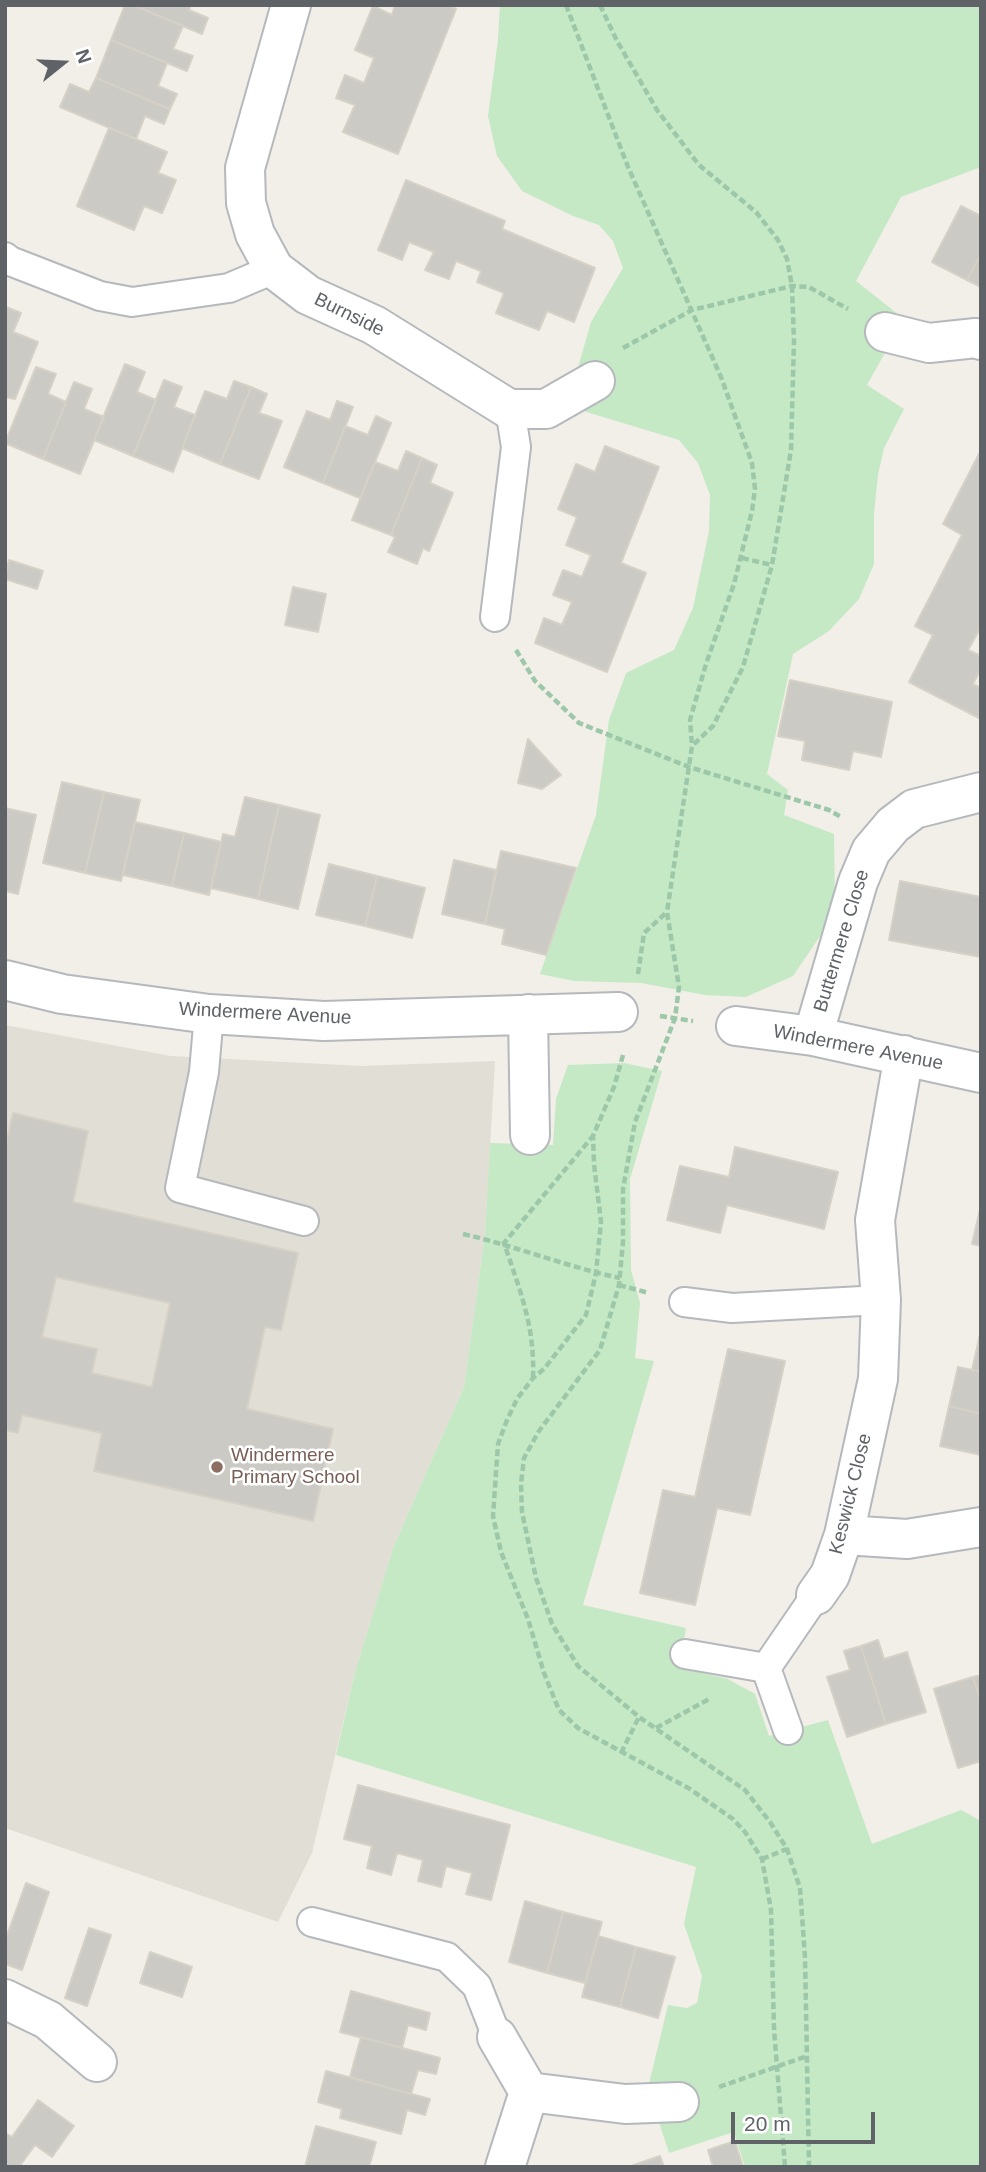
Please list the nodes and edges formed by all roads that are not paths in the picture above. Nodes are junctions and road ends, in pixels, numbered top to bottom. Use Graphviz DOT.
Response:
graph roads {
  1 [pos="291,5"];
  2 [pos="5,257"];
  3 [pos="274,270"];
  4 [pos="885,332"];
  5 [pos="981,340"];
  6 [pos="595,381"];
  7 [pos="510,409"];
  8 [pos="495,617"];
  9 [pos="981,792"];
  10 [pos="5,980"];
  11 [pos="625,1012"];
  12 [pos="209,1014"];
  13 [pos="528,1014"];
  14 [pos="736,1026"];
  15 [pos="813,1035"];
  16 [pos="904,1055"];
  17 [pos="981,1073"];
  18 [pos="530,1135"];
  19 [pos="304,1221"];
  20 [pos="881,1300"];
  21 [pos="684,1302"];
  22 [pos="981,1527"];
  23 [pos="844,1535"];
  24 [pos="816,1595"];
  25 [pos="685,1654"];
  26 [pos="766,1668"];
  27 [pos="788,1730"];
  28 [pos="312,1922"];
  29 [pos="5,1999"];
  30 [pos="497,2037"];
  31 [pos="97,2062"];
  32 [pos="529,2092"];
  33 [pos="679,2102"];
  34 [pos="505,2167"];
  1 -- 3 [label="street, Burnside"];
  2 -- 3 [label="lane"];
  3 -- 7 [label="street, Burnside"];
  4 -- 5 [label="street"];
  6 -- 7 [label="street"];
  7 -- 8 [label="lane"];
  9 -- 15 [label="street, Buttermere Close"];
  10 -- 12 [label="street, Windermere Avenue"];
  11 -- 13 [label="street, Windermere Avenue"];
  12 -- 13 [label="street, Windermere Avenue"];
  12 -- 19 [label="lane"];
  13 -- 18 [label="street"];
  14 -- 15 [label="street, Windermere Avenue"];
  15 -- 16 [label="street, Windermere Avenue"];
  16 -- 17 [label="street, Windermere Avenue"];
  16 -- 20 [label="street, Keswick Close"];
  20 -- 21 [label="lane"];
  20 -- 23 [label="street, Keswick Close"];
  22 -- 23 [label="street"];
  23 -- 24 [label="street, Keswick Close"];
  24 -- 26 [label="lane, Keswick Close"];
  25 -- 26 [label="lane"];
  26 -- 27 [label="lane"];
  28 -- 30 [label="lane"];
  29 -- 31 [label="street"];
  30 -- 32 [label="street"];
  32 -- 33 [label="street"];
  32 -- 34 [label="street"];
}
